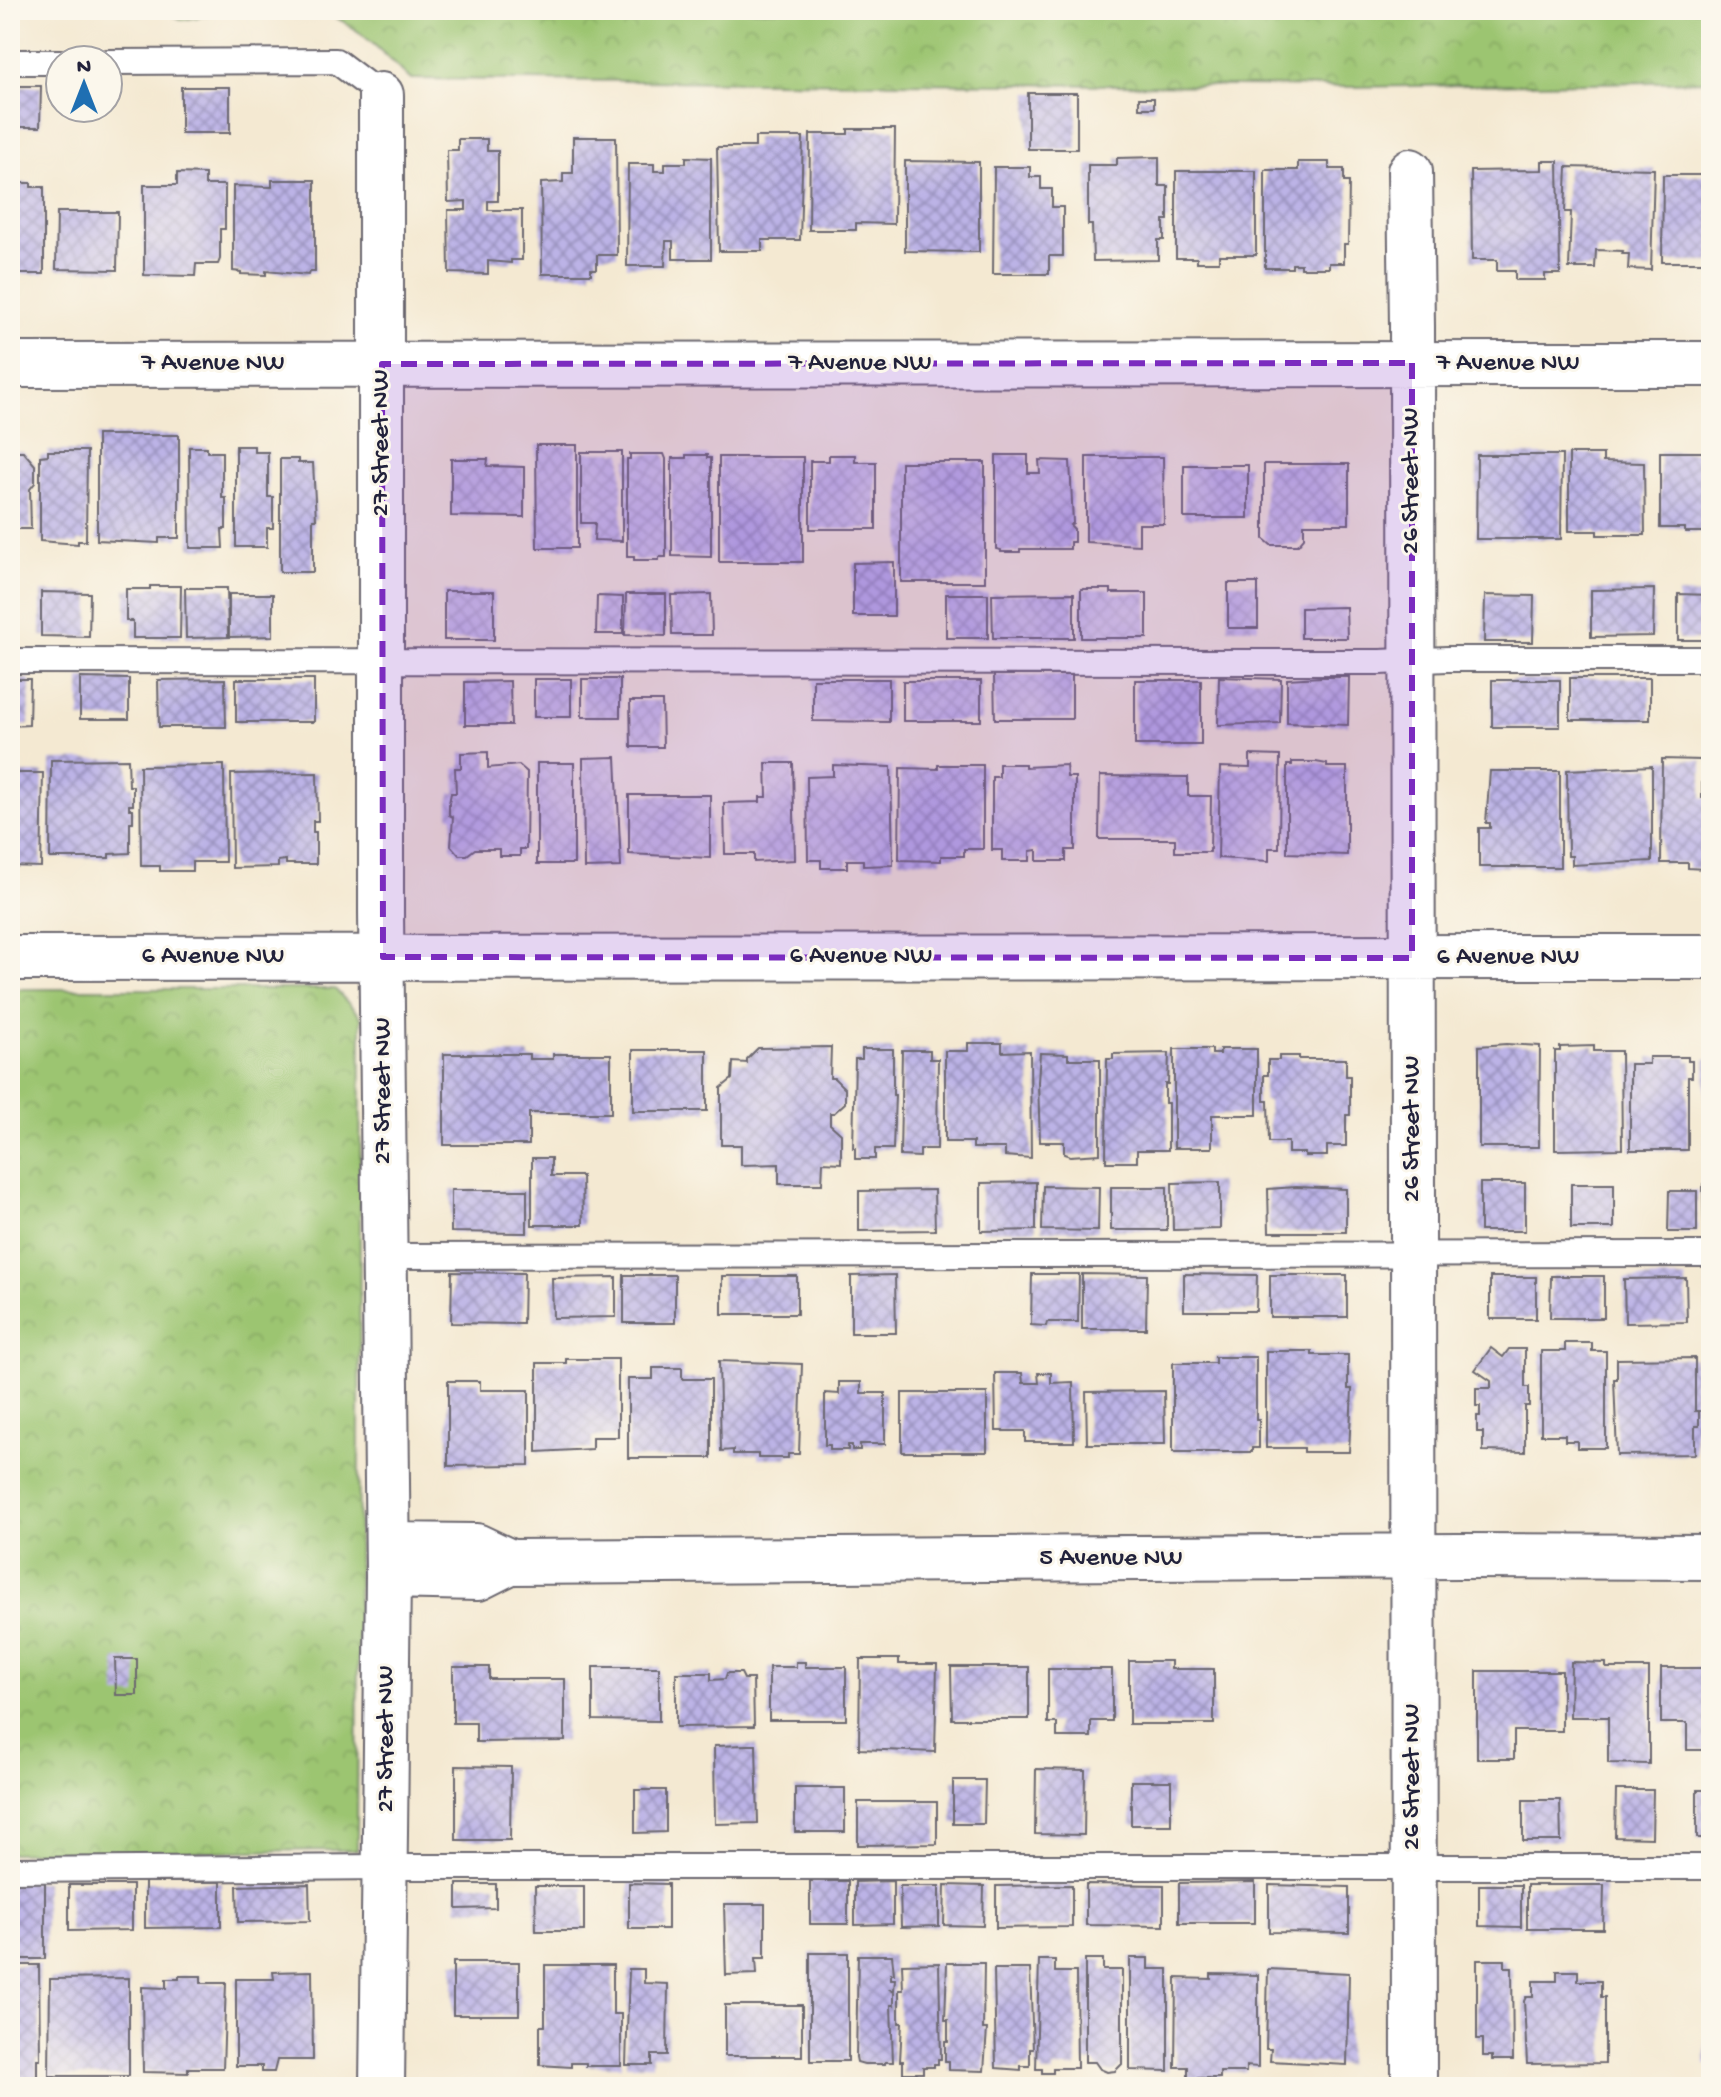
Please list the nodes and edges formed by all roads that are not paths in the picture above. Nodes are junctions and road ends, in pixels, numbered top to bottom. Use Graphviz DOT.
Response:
graph roads {
  1 [pos="10,62"];
  2 [pos="44,62"];
  3 [pos="124,62"];
  4 [pos="381,95"];
  5 [pos="1410,171"];
  6 [pos="1412,363"];
  7 [pos="382,364"];
  8 [pos="1711,364"];
  9 [pos="10,365"];
  10 [pos="1711,659"];
  11 [pos="383,660"];
  12 [pos="10,661"];
  13 [pos="1413,661"];
  14 [pos="383,957"];
  15 [pos="1711,957"];
  16 [pos="10,958"];
  17 [pos="1412,958"];
  18 [pos="1413,1254"];
  19 [pos="1711,1254"];
  20 [pos="385,1256"];
  21 [pos="1711,1557"];
  22 [pos="1413,1558"];
  23 [pos="388,1561"];
  24 [pos="386,1867"];
  25 [pos="1711,1867"];
  26 [pos="1413,1868"];
  27 [pos="10,1870"];
  28 [pos="382,2087"];
  29 [pos="1414,2087"];
  1 -- 2 [label="lane"];
  3 -- 4 [label="lane"];
  4 -- 7 [label="street, 27 Street NW"];
  5 -- 6 [label="street, 26 Street NW"];
  6 -- 7 [label="street, 7 Avenue NW"];
  6 -- 8 [label="street, 7 Avenue NW"];
  6 -- 13 [label="street, 26 Street NW"];
  7 -- 9 [label="street, 7 Avenue NW"];
  7 -- 11 [label="street, 27 Street NW"];
  10 -- 13 [label="lane"];
  11 -- 12 [label="lane"];
  11 -- 13 [label="lane"];
  11 -- 14 [label="street, 27 Street NW"];
  13 -- 17 [label="street, 26 Street NW"];
  14 -- 16 [label="street, 6 Avenue NW"];
  14 -- 17 [label="street, 6 Avenue NW"];
  14 -- 20 [label="street, 27 Street NW"];
  15 -- 17 [label="street, 6 Avenue NW"];
  17 -- 18 [label="street, 26 Street NW"];
  18 -- 19 [label="lane"];
  18 -- 20 [label="lane"];
  18 -- 22 [label="street, 26 Street NW"];
  20 -- 23 [label="street, 27 Street NW"];
  21 -- 22 [label="street, 5 Avenue NW"];
  22 -- 23 [label="street, 5 Avenue NW"];
  22 -- 26 [label="street, 26 Street NW"];
  23 -- 24 [label="street, 27 Street NW"];
  24 -- 26 [label="lane"];
  24 -- 27 [label="lane"];
  24 -- 28 [label="street, 27 Street NW"];
  25 -- 26 [label="lane"];
  26 -- 29 [label="street, 26 Street NW"];
}
